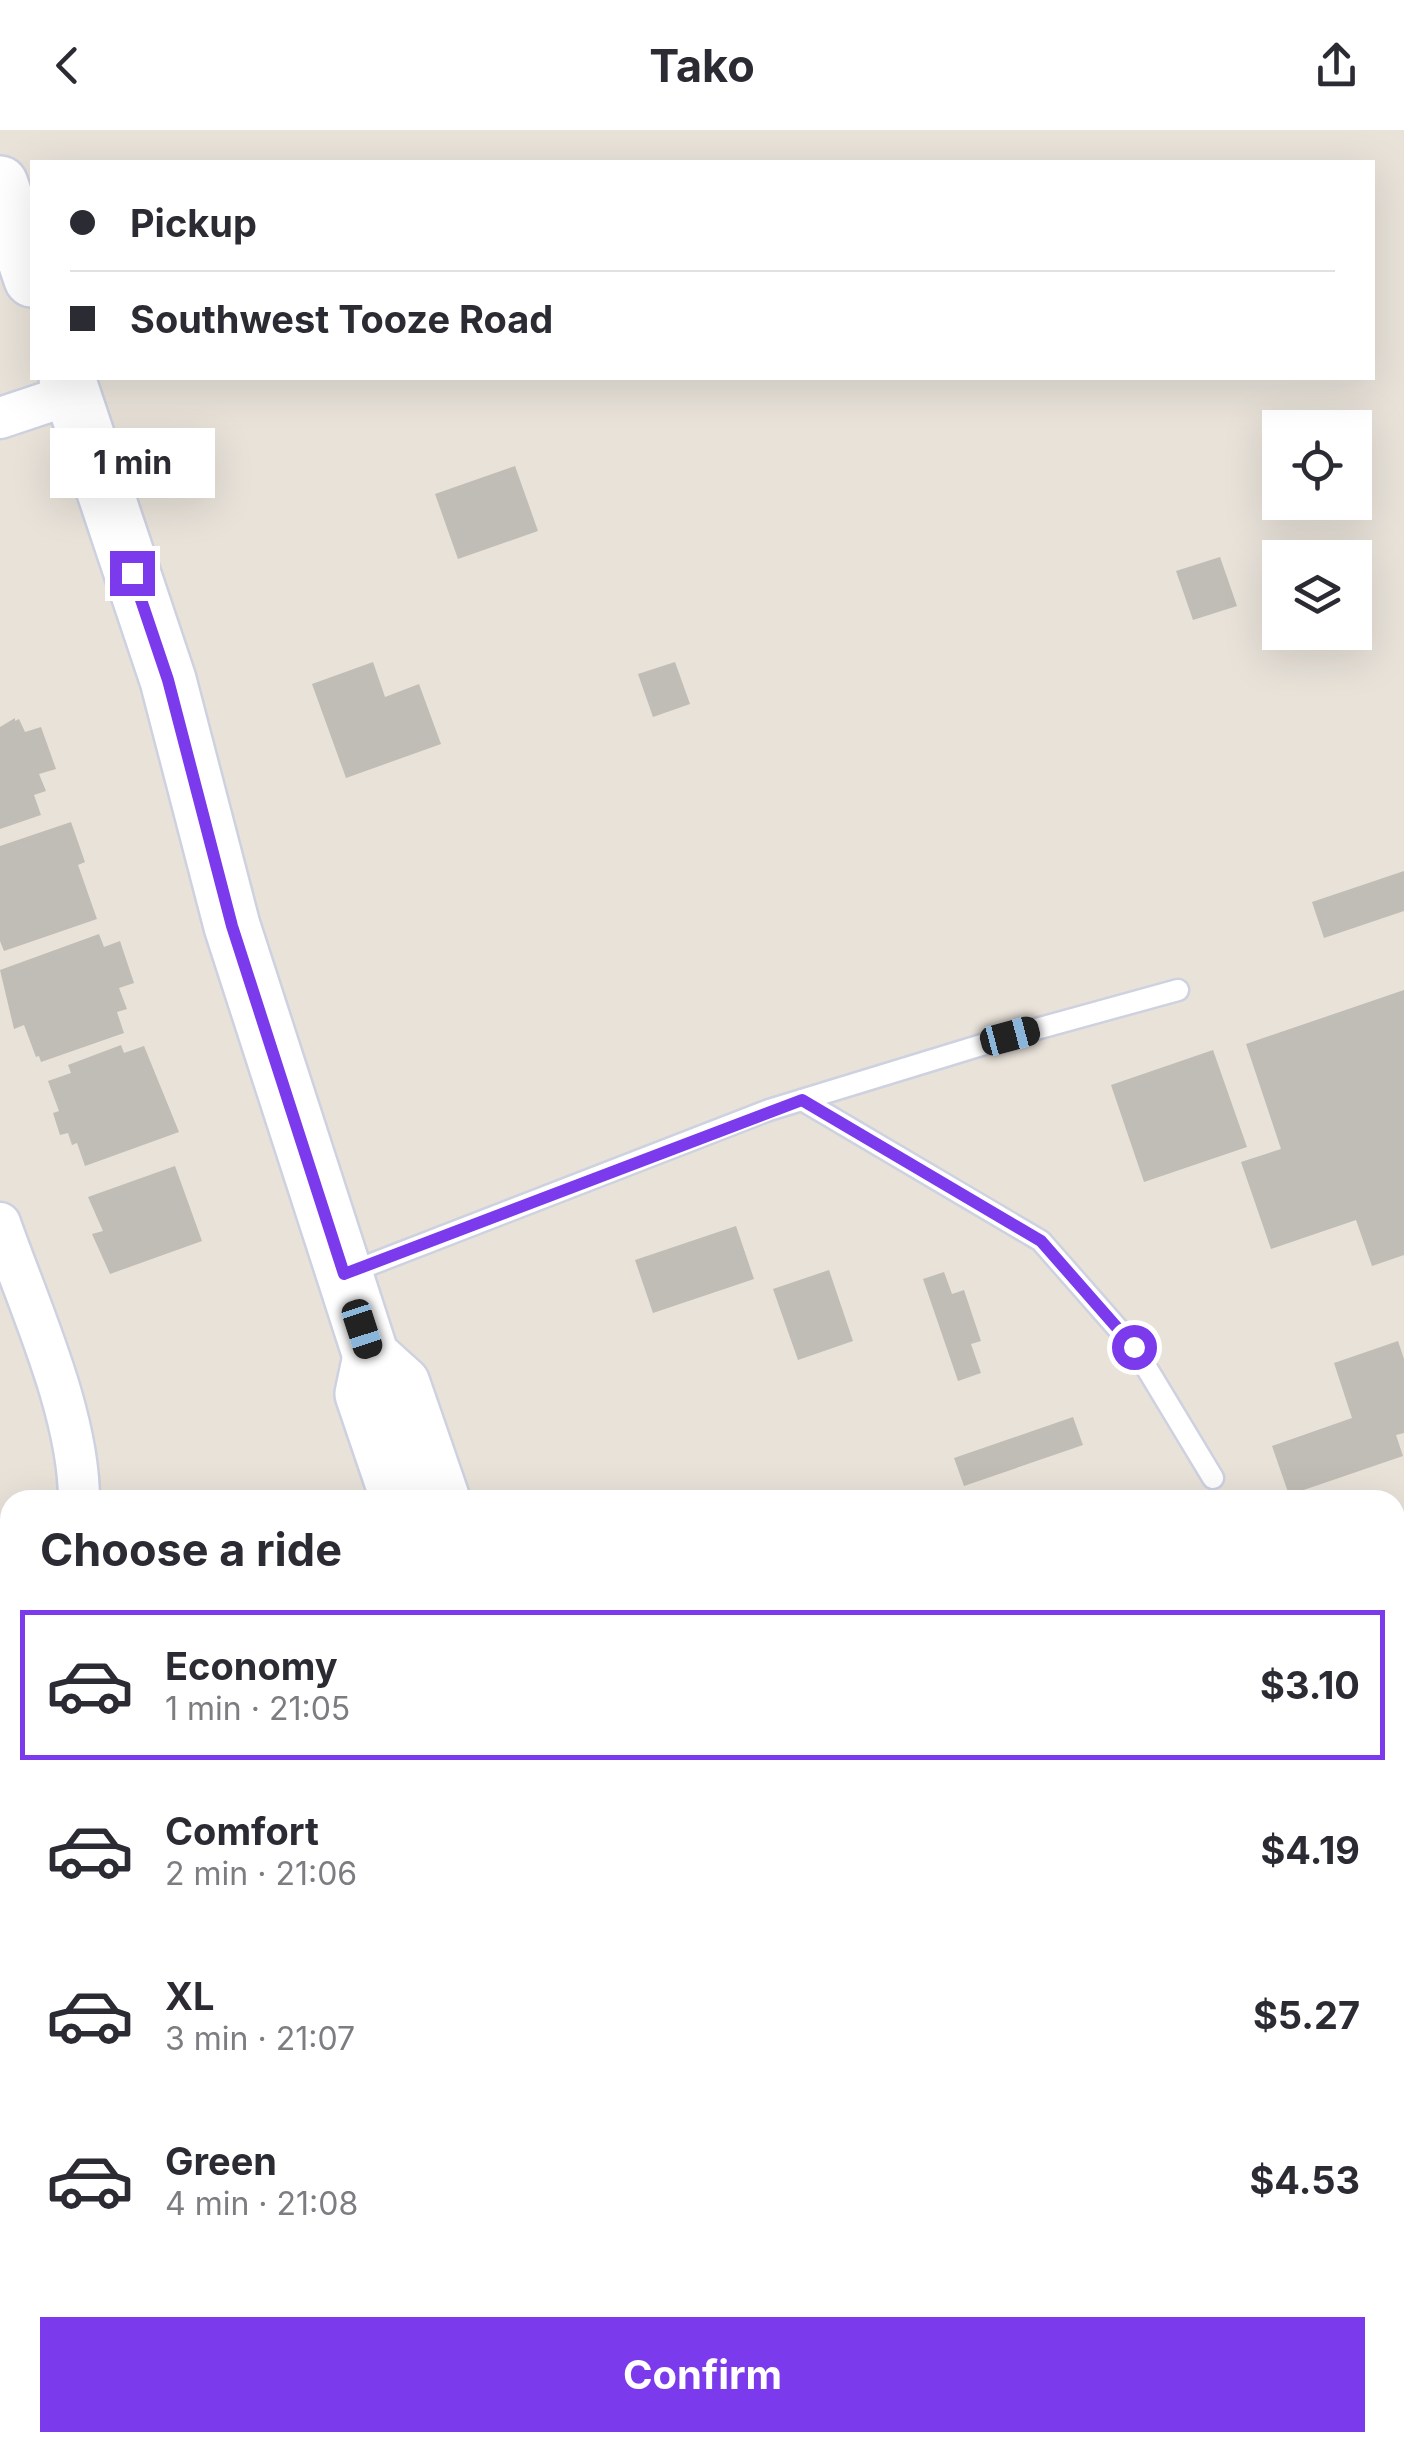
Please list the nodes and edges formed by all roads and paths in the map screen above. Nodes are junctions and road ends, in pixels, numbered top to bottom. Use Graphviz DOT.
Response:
graph roads {
  1 [pos="0,184"];
  2 [pos="30,273"];
  3 [pos="69,386"];
  4 [pos="0,418"];
  5 [pos="1178,990"];
  6 [pos="802,1100"];
  7 [pos="0,1223"];
  8 [pos="344,1274"];
  9 [pos="371,1356"];
  10 [pos="1213,1478"];
  11 [pos="79,1490"];
  12 [pos="396,1490"];
  13 [pos="439,1490"];
  1 -- 2 [label="main road"];
  3 -- 4 [label="street"];
  3 -- 8 [label="main road"];
  5 -- 6 [label="lane"];
  6 -- 8 [label="lane"];
  6 -- 10 [label="lane"];
  7 -- 11 [label="street"];
  8 -- 9 [label="main road"];
  9 -- 12 [label="main road"];
  9 -- 13 [label="main road"];
}
